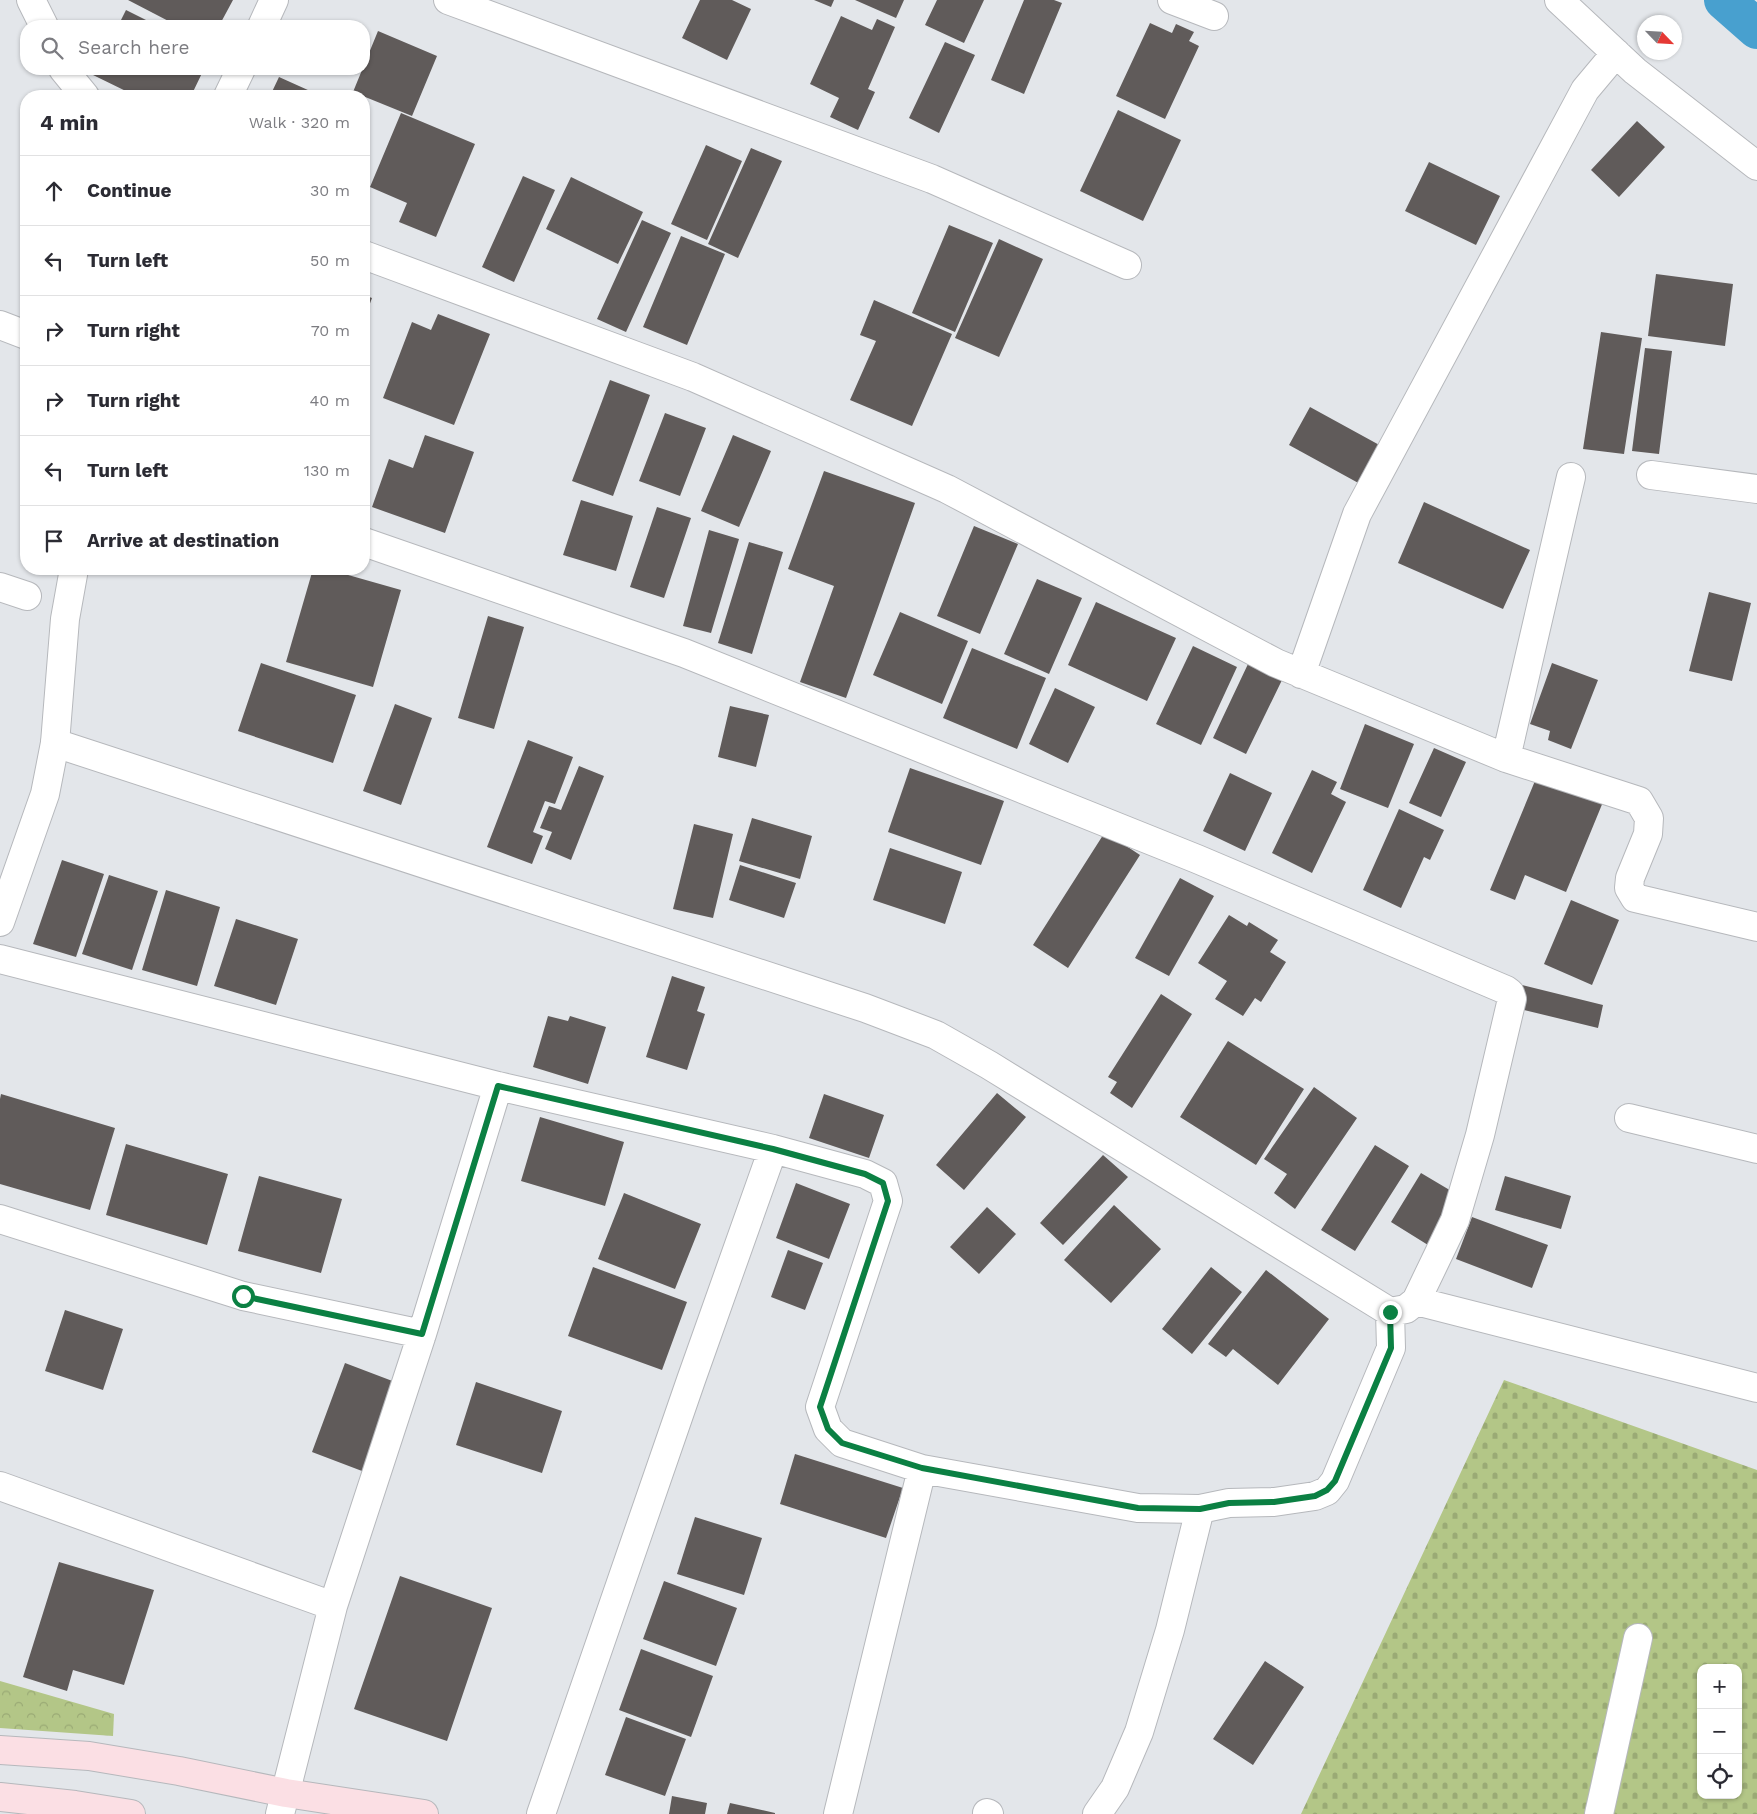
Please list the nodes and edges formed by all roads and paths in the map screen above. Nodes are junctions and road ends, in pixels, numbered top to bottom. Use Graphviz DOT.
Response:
graph roads {
  1 [pos="31,0"];
  2 [pos="274,0"];
  3 [pos="448,0"];
  4 [pos="1172,0"];
  5 [pos="1559,0"];
  6 [pos="1214,16"];
  7 [pos="41,20"];
  8 [pos="265,20"];
  9 [pos="1616,54"];
  10 [pos="68,75"];
  11 [pos="238,75"];
  12 [pos="80,90"];
  13 [pos="231,90"];
  14 [pos="1757,166"];
  15 [pos="370,257"];
  16 [pos="1127,265"];
  17 [pos="0,325"];
  18 [pos="20,333"];
  19 [pos="1650,475"];
  20 [pos="1571,477"];
  21 [pos="1757,489"];
  22 [pos="370,544"];
  23 [pos="73,575"];
  24 [pos="0,587"];
  25 [pos="27,596"];
  26 [pos="1301,674"];
  27 [pos="55,743"];
  28 [pos="1506,758"];
  29 [pos="0,922"];
  30 [pos="1757,927"];
  31 [pos="0,959"];
  32 [pos="498,1086"];
  33 [pos="1629,1118"];
  34 [pos="773,1149"];
  35 [pos="1757,1149"];
  36 [pos="0,1219"];
  37 [pos="1416,1300"];
  38 [pos="1390,1312"];
  39 [pos="422,1334"];
  40 [pos="1757,1388"];
  41 [pos="922,1468"];
  42 [pos="0,1486"];
  43 [pos="1200,1509"];
  44 [pos="333,1606"];
  45 [pos="1638,1638"];
  46 [pos="0,1750"];
  47 [pos="0,1797"];
  48 [pos="283,1804"];
  49 [pos="131,1814"];
  50 [pos="424,1814"];
  51 [pos="541,1814"];
  52 [pos="838,1814"];
  53 [pos="1096,1814"];
  54 [pos="1599,1814"];
  1 -- 7 [label="street"];
  2 -- 8 [label="street"];
  3 -- 16 [label="street"];
  4 -- 6 [label="street"];
  5 -- 9 [label="street"];
  9 -- 14 [label="street"];
  9 -- 26 [label="street"];
  10 -- 12 [label="street"];
  11 -- 13 [label="street"];
  15 -- 26 [label="street"];
  17 -- 18 [label="street"];
  19 -- 21 [label="street"];
  20 -- 28 [label="street"];
  22 -- 37 [label="street"];
  23 -- 27 [label="street"];
  24 -- 25 [label="street"];
  26 -- 28 [label="street"];
  27 -- 29 [label="street"];
  27 -- 38 [label="street"];
  28 -- 30 [label="street"];
  31 -- 32 [label="street"];
  32 -- 34 [label="street"];
  32 -- 39 [label="street"];
  33 -- 35 [label="street"];
  34 -- 41 [label="street"];
  34 -- 51 [label="street"];
  36 -- 39 [label="street"];
  37 -- 38 [label="street"];
  37 -- 40 [label="street"];
  38 -- 43 [label="street"];
  39 -- 44 [label="street"];
  41 -- 43 [label="street"];
  41 -- 52 [label="street"];
  42 -- 44 [label="street"];
  43 -- 53 [label="street"];
  44 -- 48 [label="street"];
  45 -- 54 [label="street"];
  46 -- 48 [label="main road"];
  47 -- 49 [label="main road"];
  48 -- 50 [label="main road"];
}
